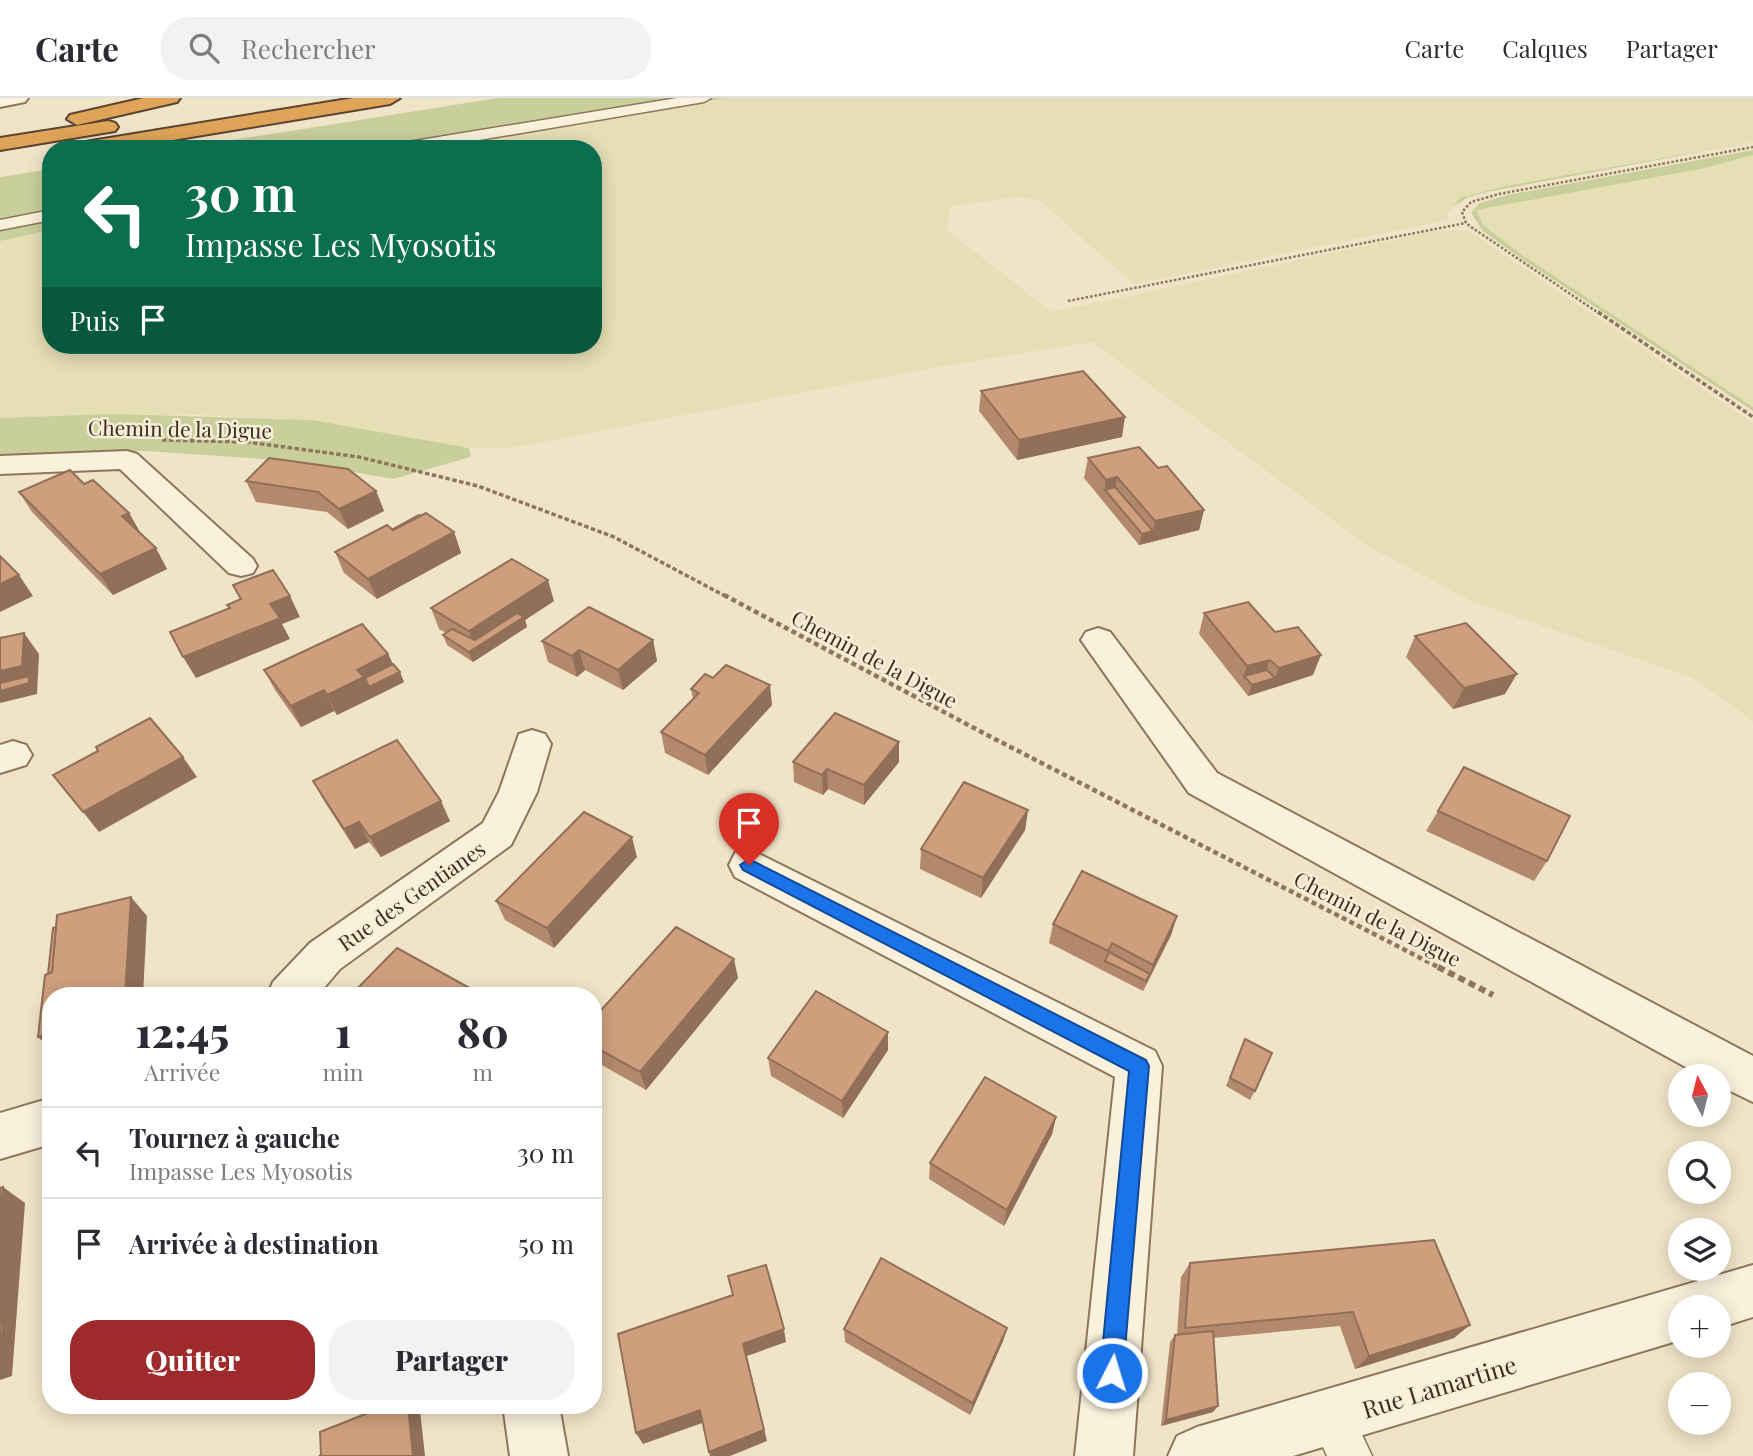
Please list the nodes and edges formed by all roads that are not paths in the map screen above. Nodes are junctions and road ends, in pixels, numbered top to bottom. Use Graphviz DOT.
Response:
graph roads {
  1 [pos="18,98"];
  2 [pos="170,98"];
  3 [pos="303,98"];
  4 [pos="390,98"];
  5 [pos="704,98"];
  6 [pos="0,101"];
  7 [pos="0,135"];
  8 [pos="134,140"];
  9 [pos="450,140"];
  10 [pos="0,144"];
  11 [pos="42,155"];
  12 [pos="0,162"];
  13 [pos="42,217"];
  14 [pos="0,225"];
  15 [pos="0,466"];
  16 [pos="241,566"];
  17 [pos="1098,640"];
  18 [pos="532,744"];
  19 [pos="749,865"];
  20 [pos="297,987"];
  21 [pos="1753,1080"];
  22 [pos="42,1124"];
  23 [pos="0,1136"];
  24 [pos="1753,1291"];
  25 [pos="1731,1298"];
  26 [pos="1668,1317"];
  27 [pos="532,1414"];
  28 [pos="1341,1437"];
  29 [pos="539,1456"];
  30 [pos="1104,1456"];
  31 [pos="1196,1456"];
  1 -- 6 [label="street"];
  2 -- 7 [label="highway"];
  3 -- 10 [label="highway"];
  4 -- 8 [label="highway"];
  5 -- 9 [label="lane"];
  11 -- 12 [label="highway"];
  13 -- 14 [label="lane"];
  15 -- 16 [label="street"];
  17 -- 21 [label="street"];
  18 -- 20 [label="street, Rue des Gentianes"];
  19 -- 30 [label="street"];
  22 -- 23 [label="street"];
  24 -- 25 [label="street"];
  26 -- 28 [label="street, Rue Lamartine"];
  27 -- 29 [label="street"];
  28 -- 31 [label="street, Rue Lamartine"];
}
